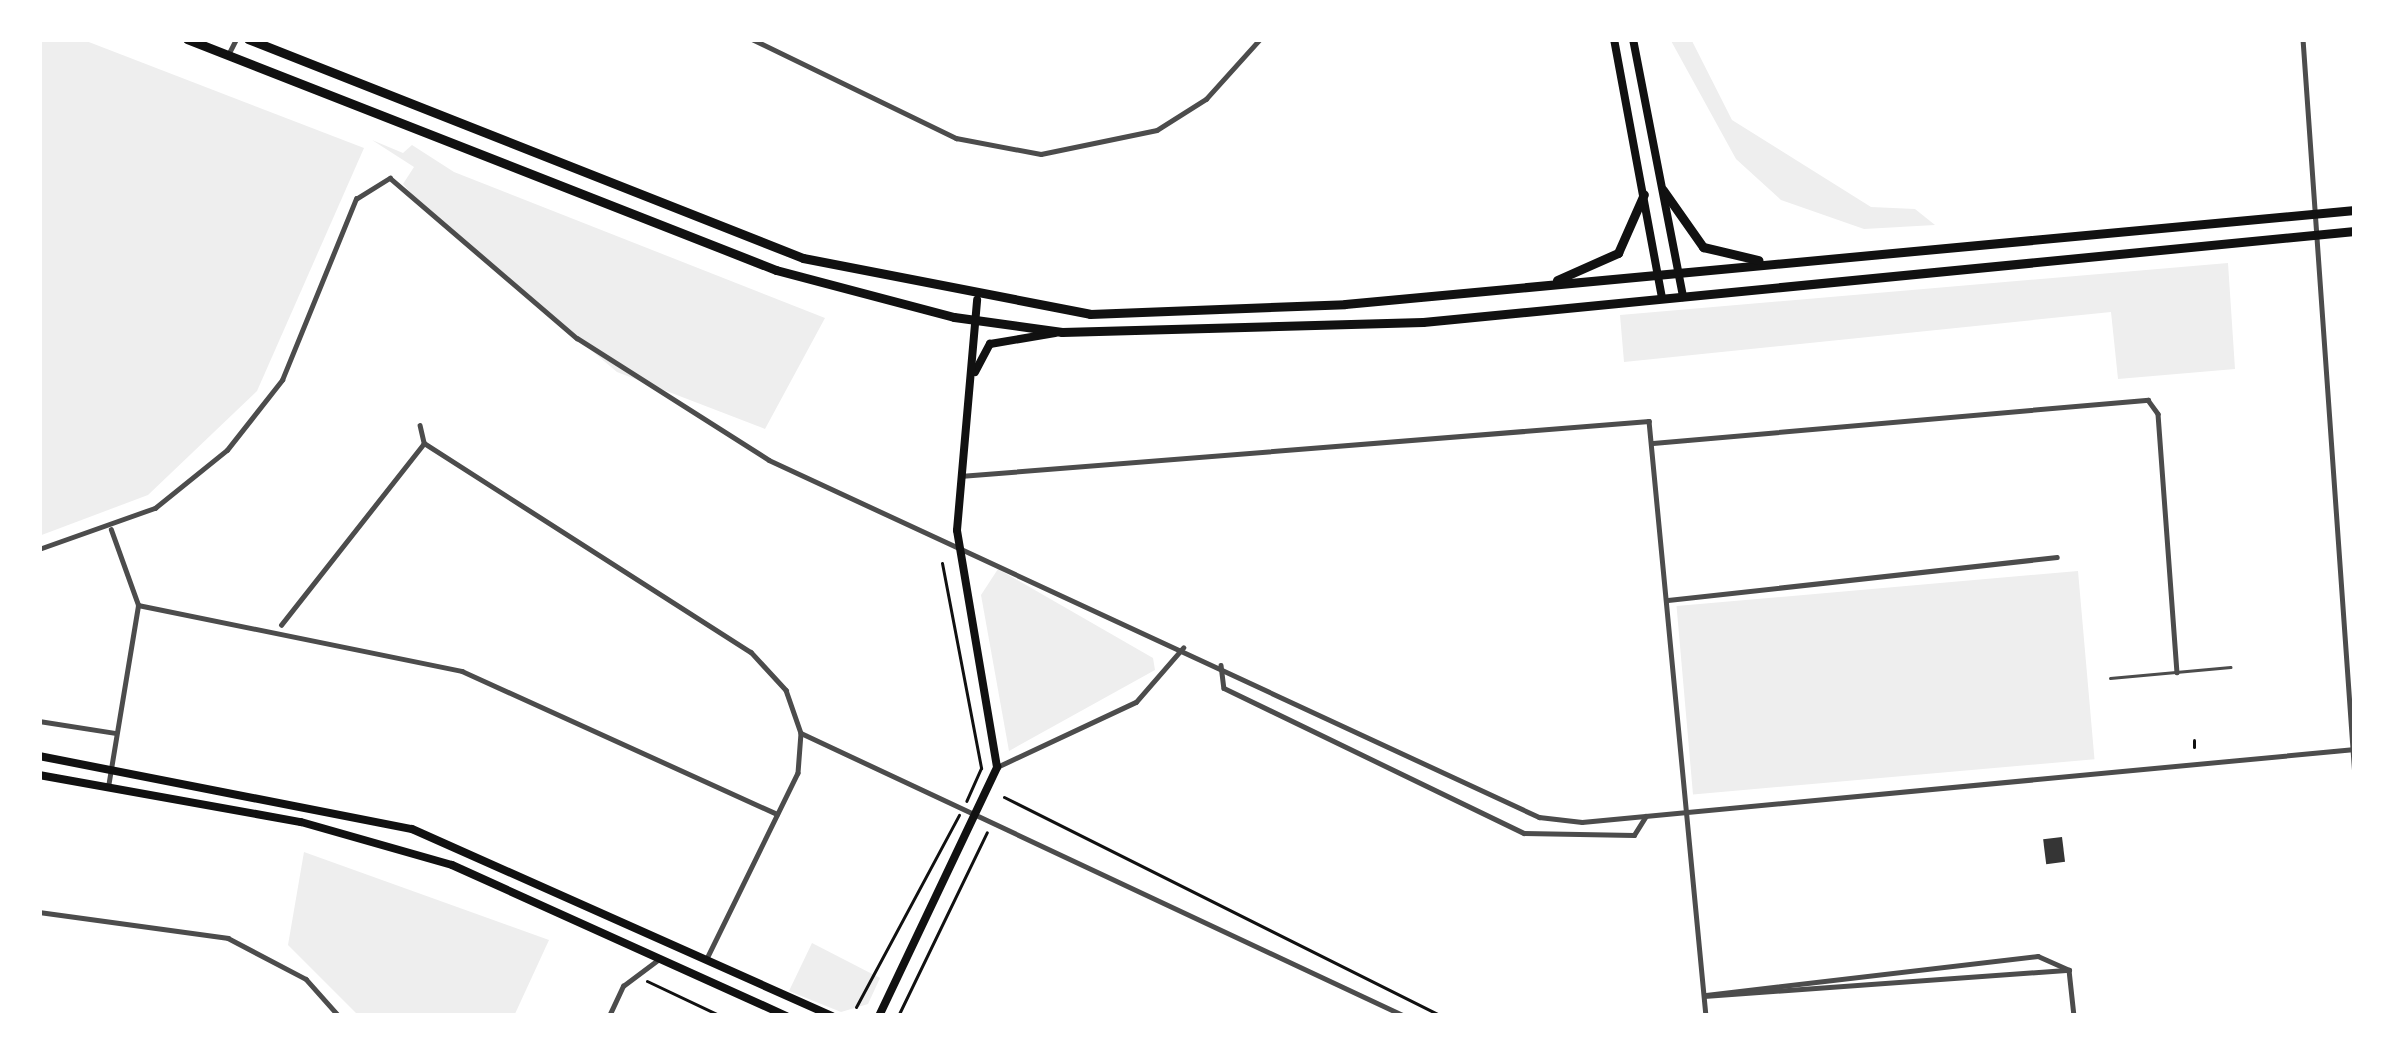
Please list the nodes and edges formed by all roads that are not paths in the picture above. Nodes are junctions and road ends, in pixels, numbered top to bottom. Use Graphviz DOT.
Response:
graph roads {
  1 [pos="187,39"];
  2 [pos="236,39"];
  3 [pos="283,39"];
  4 [pos="752,39"];
  5 [pos="1260,39"];
  6 [pos="1614,39"];
  7 [pos="1633,39"];
  8 [pos="2302,39"];
  9 [pos="254,40"];
  10 [pos="228,55"];
  11 [pos="248,62"];
  12 [pos="318,67"];
  13 [pos="1664,190"];
  14 [pos="1644,194"];
  15 [pos="2355,210"];
  16 [pos="2318,211"];
  17 [pos="2355,231"];
  18 [pos="2319,232"];
  19 [pos="1772,263"];
  20 [pos="1680,272"];
  21 [pos="1659,274"];
  22 [pos="1534,287"];
  23 [pos="1683,297"];
  24 [pos="1662,299"];
  25 [pos="977,300"];
  26 [pos="974,321"];
  27 [pos="1062,332"];
  28 [pos="968,400"];
  29 [pos="420,425"];
  30 [pos="424,443"];
  31 [pos="1653,443"];
  32 [pos="959,476"];
  33 [pos="111,530"];
  34 [pos="39,549"];
  35 [pos="961,550"];
  36 [pos="2057,557"];
  37 [pos="1669,600"];
  38 [pos="138,604"];
  39 [pos="280,626"];
  40 [pos="1183,647"];
  41 [pos="1221,665"];
  42 [pos="2231,667"];
  43 [pos="2177,672"];
  44 [pos="2110,678"];
  45 [pos="39,721"];
  46 [pos="116,733"];
  47 [pos="801,733"];
  48 [pos="2354,749"];
  49 [pos="39,756"];
  50 [pos="111,765"];
  51 [pos="997,767"];
  52 [pos="39,776"];
  53 [pos="2355,778"];
  54 [pos="108,788"];
  55 [pos="980,809"];
  56 [pos="1688,812"];
  57 [pos="777,814"];
  58 [pos="1646,816"];
  59 [pos="39,912"];
  60 [pos="708,956"];
  61 [pos="662,958"];
  62 [pos="2069,970"];
  63 [pos="1704,996"];
  64 [pos="339,1016"];
  65 [pos="609,1016"];
  66 [pos="786,1016"];
  67 [pos="832,1016"];
  68 [pos="879,1016"];
  69 [pos="1405,1016"];
  70 [pos="1706,1016"];
  71 [pos="2074,1016"];
  1 -- 10 [label="highway"];
  2 -- 10 [label="street"];
  3 -- 12 [label="highway"];
  4 -- 5 [label="street"];
  6 -- 14 [label="main road"];
  7 -- 13 [label="main road"];
  8 -- 16 [label="street"];
  9 -- 11 [label="street"];
  9 -- 12 [label="highway"];
  10 -- 11 [label="highway"];
  11 -- 26 [label="highway"];
  12 -- 25 [label="highway"];
  13 -- 19 [label="highway"];
  13 -- 20 [label="main road"];
  14 -- 21 [label="main road"];
  14 -- 22 [label="highway"];
  15 -- 16 [label="highway"];
  16 -- 18 [label="street"];
  16 -- 19 [label="highway"];
  17 -- 18 [label="highway"];
  18 -- 23 [label="highway"];
  18 -- 48 [label="street"];
  19 -- 20 [label="highway"];
  20 -- 21 [label="highway"];
  20 -- 23 [label="main road"];
  21 -- 22 [label="highway"];
  21 -- 24 [label="main road"];
  22 -- 25 [label="highway"];
  23 -- 24 [label="highway"];
  24 -- 27 [label="highway"];
  25 -- 26 [label="main road"];
  26 -- 27 [label="highway"];
  26 -- 28 [label="main road"];
  27 -- 28 [label="main road"];
  28 -- 32 [label="main road"];
  29 -- 30 [label="street"];
  30 -- 39 [label="street"];
  30 -- 47 [label="street"];
  31 -- 32 [label="street"];
  31 -- 37 [label="street"];
  31 -- 43 [label="street"];
  32 -- 35 [label="main road"];
  33 -- 34 [label="street"];
  33 -- 35 [label="street"];
  33 -- 38 [label="street"];
  35 -- 40 [label="street"];
  35 -- 51 [label="main road"];
  36 -- 37 [label="street"];
  37 -- 56 [label="street"];
  38 -- 39 [label="street"];
  38 -- 46 [label="street"];
  39 -- 57 [label="street"];
  40 -- 41 [label="street"];
  40 -- 51 [label="street"];
  41 -- 58 [label="street"];
  41 -- 58 [label="street"];
  42 -- 43 [label="lane"];
  43 -- 44 [label="lane"];
  45 -- 46 [label="street"];
  46 -- 50 [label="street"];
  47 -- 55 [label="street"];
  47 -- 57 [label="street"];
  48 -- 53 [label="street"];
  48 -- 56 [label="street"];
  49 -- 50 [label="main road"];
  50 -- 54 [label="street"];
  50 -- 60 [label="main road"];
  51 -- 55 [label="main road"];
  52 -- 54 [label="main road"];
  54 -- 61 [label="main road"];
  55 -- 68 [label="main road"];
  55 -- 69 [label="street"];
  56 -- 58 [label="street"];
  56 -- 63 [label="street"];
  57 -- 60 [label="street"];
  59 -- 64 [label="street"];
  60 -- 67 [label="main road"];
  61 -- 65 [label="street"];
  61 -- 66 [label="main road"];
  62 -- 63 [label="street"];
  62 -- 63 [label="street"];
  62 -- 71 [label="street"];
  63 -- 70 [label="street"];
}
